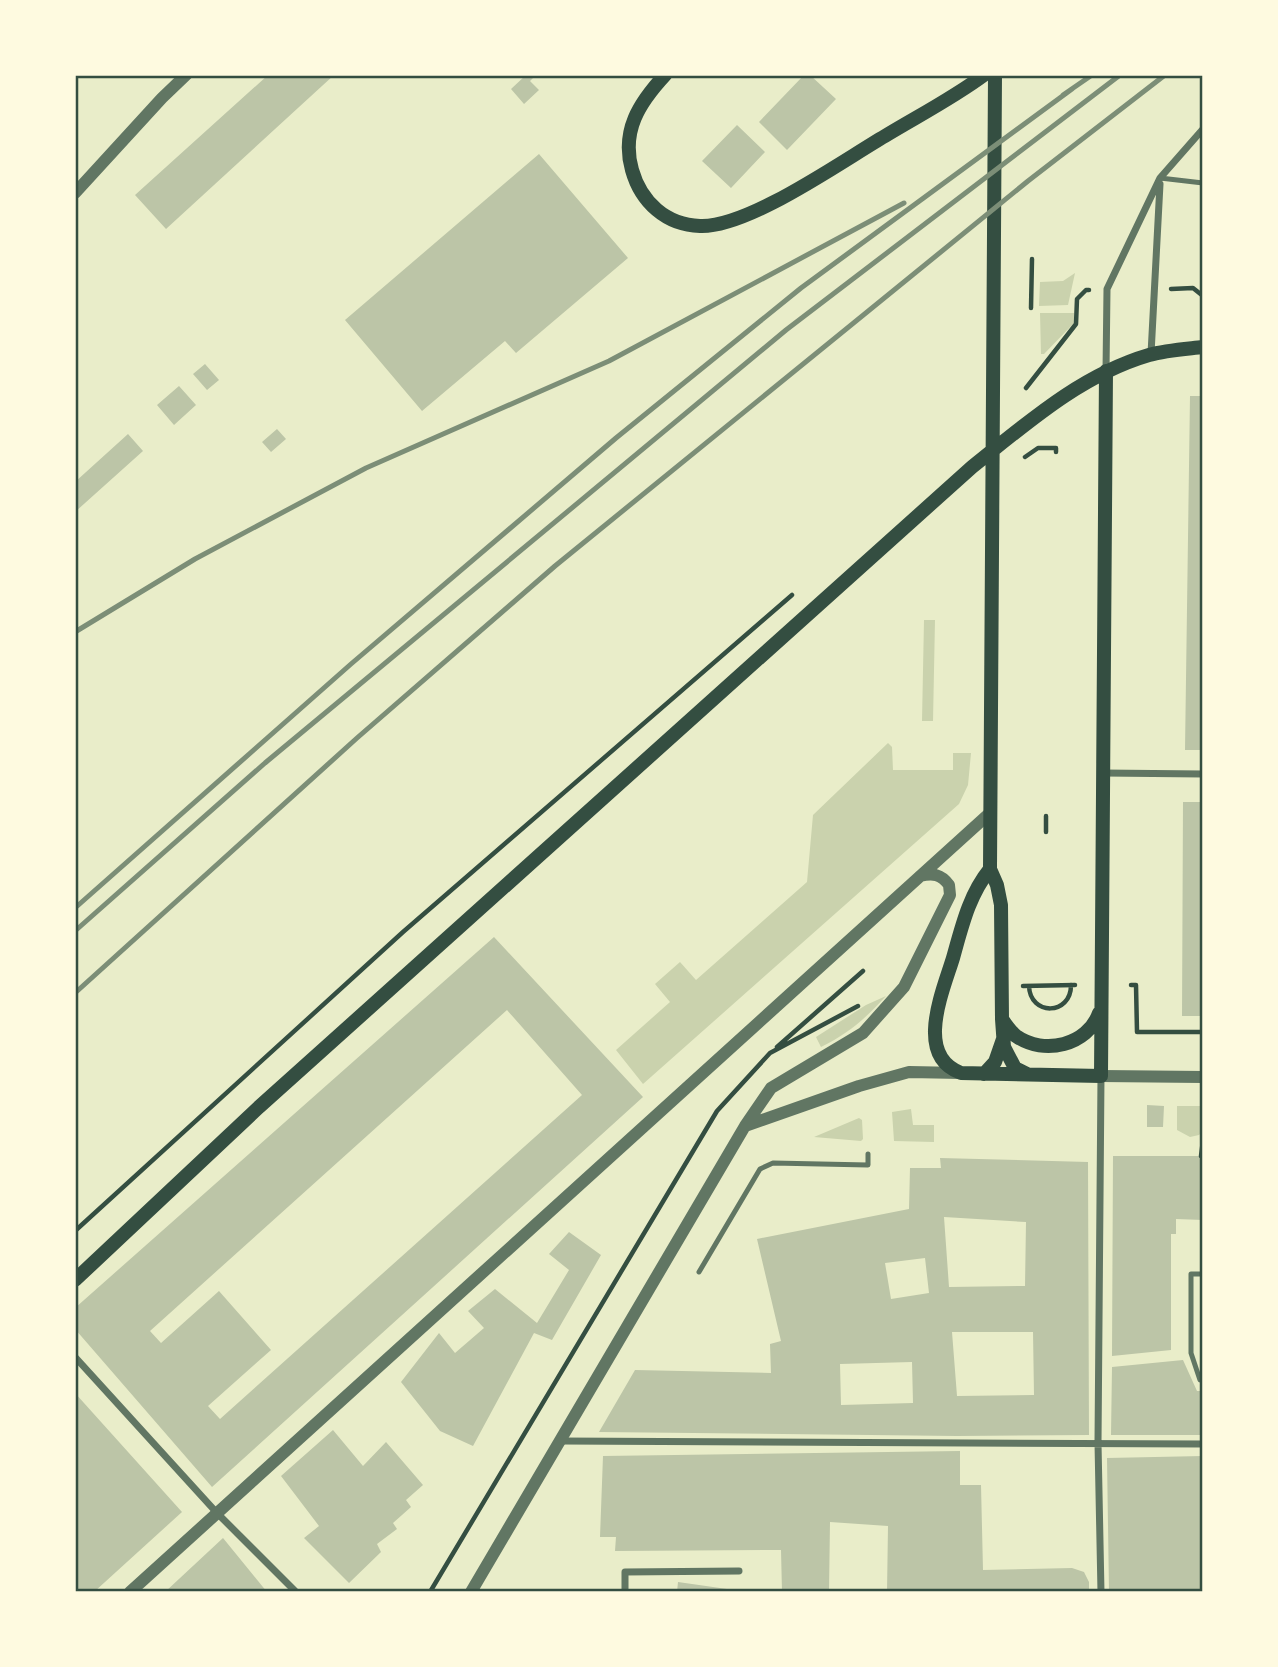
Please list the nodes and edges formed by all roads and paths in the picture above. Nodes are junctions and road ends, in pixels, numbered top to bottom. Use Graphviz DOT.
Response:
graph roads {
  1 [pos="186,75"];
  2 [pos="665,75"];
  3 [pos="995,75"];
  4 [pos="980,78"];
  5 [pos="1203,129"];
  6 [pos="1160,178"];
  7 [pos="1203,183"];
  8 [pos="75,192"];
  9 [pos="1032,258"];
  10 [pos="1187,288"];
  11 [pos="1094,290"];
  12 [pos="1203,296"];
  13 [pos="1031,308"];
  14 [pos="1203,346"];
  15 [pos="1151,354"];
  16 [pos="1106,371"];
  17 [pos="1026,388"];
  18 [pos="1044,441"];
  19 [pos="1047,448"];
  20 [pos="1056,452"];
  21 [pos="1025,457"];
  22 [pos="795,593"];
  23 [pos="1103,773"];
  24 [pos="1203,774"];
  25 [pos="991,812"];
  26 [pos="1046,816"];
  27 [pos="1046,832"];
  28 [pos="990,869"];
  29 [pos="920,876"];
  30 [pos="863,971"];
  31 [pos="1073,985"];
  32 [pos="1131,985"];
  33 [pos="868,1001"];
  34 [pos="1102,1001"];
  35 [pos="1002,1019"];
  36 [pos="1203,1032"];
  37 [pos="1003,1039"];
  38 [pos="770,1053"];
  39 [pos="961,1073"];
  40 [pos="984,1074"];
  41 [pos="1032,1075"];
  42 [pos="1101,1076"];
  43 [pos="1203,1077"];
  44 [pos="745,1126"];
  45 [pos="1203,1140"];
  46 [pos="868,1154"];
  47 [pos="1201,1156"];
  48 [pos="75,1231"];
  49 [pos="699,1272"];
  50 [pos="1203,1274"];
  51 [pos="75,1280"];
  52 [pos="75,1357"];
  53 [pos="1203,1380"];
  54 [pos="559,1441"];
  55 [pos="1098,1443"];
  56 [pos="1203,1444"];
  57 [pos="217,1513"];
  58 [pos="739,1571"];
  59 [pos="130,1592"];
  60 [pos="296,1592"];
  61 [pos="430,1592"];
  62 [pos="471,1592"];
  63 [pos="625,1592"];
  64 [pos="1101,1592"];
  1 -- 8 [label="street"];
  2 -- 4 [label="main road"];
  3 -- 25 [label="main road"];
  5 -- 6 [label="street"];
  6 -- 7 [label="lane"];
  6 -- 15 [label="street"];
  6 -- 16 [label="street"];
  9 -- 13 [label="path"];
  10 -- 12 [label="path"];
  11 -- 17 [label="path"];
  14 -- 15 [label="main road"];
  15 -- 16 [label="main road"];
  16 -- 23 [label="main road"];
  16 -- 51 [label="main road"];
  18 -- 19 [label="path"];
  19 -- 20 [label="path"];
  19 -- 21 [label="path"];
  22 -- 48 [label="path"];
  23 -- 24 [label="street"];
  23 -- 34 [label="main road"];
  25 -- 28 [label="main road"];
  25 -- 29 [label="street"];
  26 -- 27 [label="path"];
  28 -- 35 [label="main road"];
  28 -- 39 [label="main road"];
  29 -- 44 [label="street"];
  29 -- 57 [label="street"];
  30 -- 38 [label="path"];
  31 -- 31 [label="path"];
  32 -- 36 [label="path"];
  33 -- 38 [label="path"];
  34 -- 35 [label="main road"];
  34 -- 42 [label="main road"];
  35 -- 37 [label="main road"];
  37 -- 40 [label="main road"];
  37 -- 41 [label="main road"];
  38 -- 61 [label="path"];
  39 -- 40 [label="main road"];
  39 -- 44 [label="street"];
  40 -- 41 [label="main road"];
  41 -- 42 [label="main road"];
  42 -- 43 [label="street"];
  42 -- 55 [label="street"];
  44 -- 54 [label="street"];
  45 -- 47 [label="path"];
  46 -- 49 [label="lane"];
  50 -- 53 [label="lane"];
  52 -- 57 [label="street"];
  54 -- 55 [label="street"];
  54 -- 62 [label="street"];
  55 -- 56 [label="street"];
  55 -- 64 [label="street"];
  57 -- 59 [label="street"];
  57 -- 60 [label="street"];
  58 -- 63 [label="street"];
}
